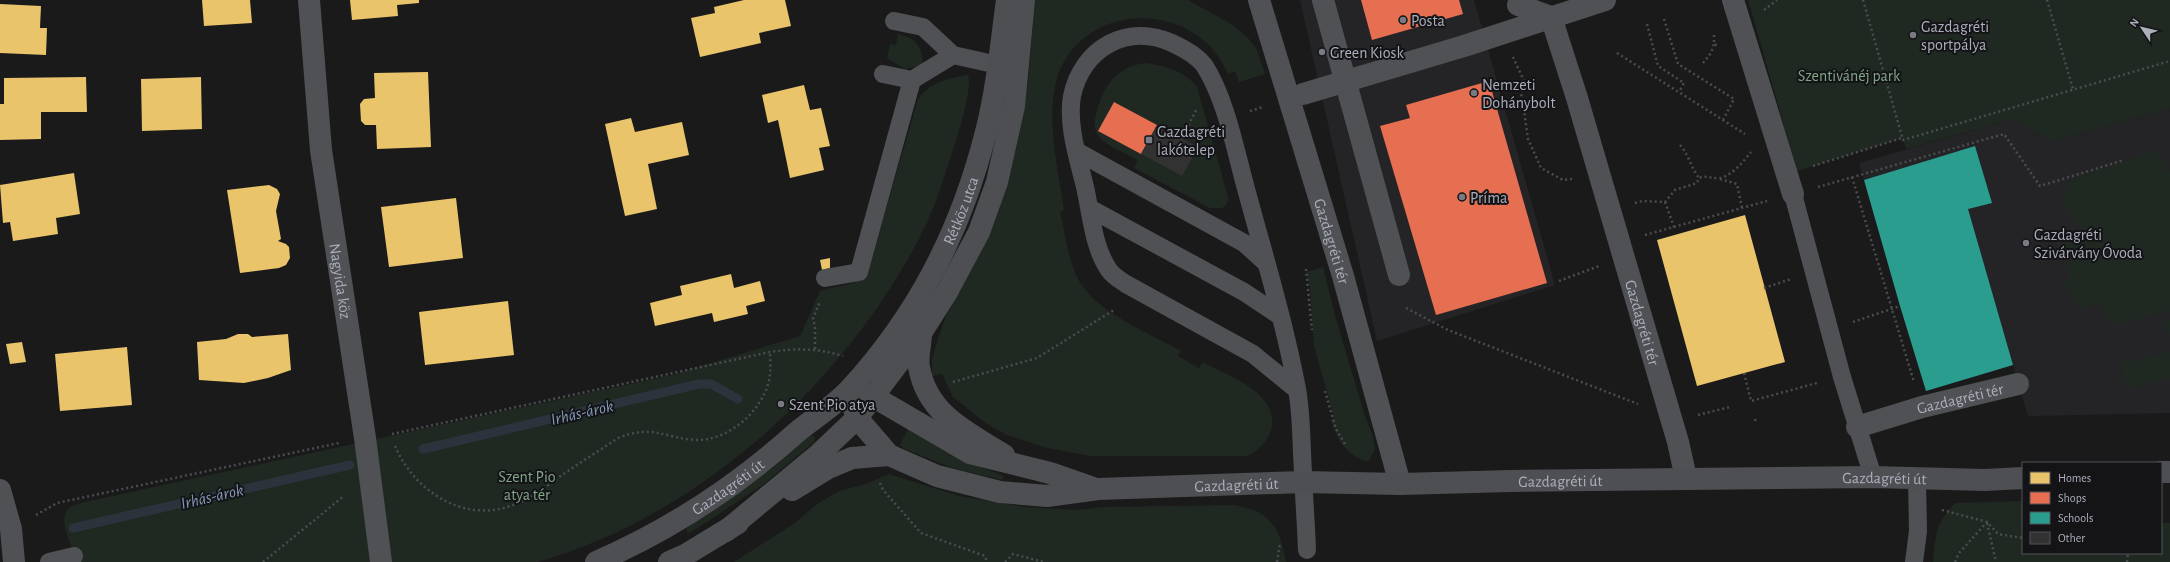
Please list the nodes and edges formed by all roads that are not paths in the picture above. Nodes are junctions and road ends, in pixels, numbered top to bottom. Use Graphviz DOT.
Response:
graph roads {
  1 [pos="309,0"];
  2 [pos="1007,0"];
  3 [pos="1024,0"];
  4 [pos="1259,0"];
  5 [pos="1323,0"];
  6 [pos="1604,0"];
  7 [pos="1733,0"];
  8 [pos="1518,2"];
  9 [pos="1551,18"];
  10 [pos="894,21"];
  11 [pos="953,55"];
  12 [pos="998,66"];
  13 [pos="883,74"];
  14 [pos="912,80"];
  15 [pos="1346,81"];
  16 [pos="1303,94"];
  17 [pos="1076,151"];
  18 [pos="1793,194"];
  19 [pos="1091,209"];
  20 [pos="1266,263"];
  21 [pos="1398,275"];
  22 [pos="827,277"];
  23 [pos="1280,316"];
  24 [pos="921,333"];
  25 [pos="2018,384"];
  26 [pos="1297,390"];
  27 [pos="848,392"];
  28 [pos="874,397"];
  29 [pos="857,418"];
  30 [pos="1857,427"];
  31 [pos="889,455"];
  32 [pos="1018,465"];
  33 [pos="1873,477"];
  34 [pos="1686,478"];
  35 [pos="2022,478"];
  36 [pos="1917,479"];
  37 [pos="1303,482"];
  38 [pos="1400,484"];
  39 [pos="1098,489"];
  40 [pos="0,490"];
  41 [pos="726,530"];
  42 [pos="1307,550"];
  43 [pos="74,556"];
  44 [pos="14,562"];
  45 [pos="49,562"];
  46 [pos="381,562"];
  47 [pos="596,562"];
  48 [pos="669,562"];
  49 [pos="1914,562"];
  1 -- 46 [label="street, Nagyida köz"];
  2 -- 12 [label="street, Rétköz utca"];
  3 -- 24 [label="street, Rétköz utca"];
  4 -- 38 [label="street, Gazdagréti tér"];
  5 -- 15 [label="street"];
  6 -- 9 [label="street"];
  7 -- 18 [label="street"];
  8 -- 9 [label="street"];
  9 -- 15 [label="street"];
  9 -- 34 [label="street, Gazdagréti tér"];
  10 -- 11 [label="lane"];
  11 -- 12 [label="lane"];
  11 -- 14 [label="lane"];
  12 -- 27 [label="street, Rétköz utca"];
  13 -- 14 [label="lane"];
  14 -- 22 [label="lane"];
  15 -- 16 [label="street"];
  15 -- 21 [label="street"];
  17 -- 19 [label="lane"];
  17 -- 20 [label="lane"];
  17 -- 20 [label="lane"];
  18 -- 30 [label="lane"];
  19 -- 23 [label="lane"];
  19 -- 26 [label="lane"];
  20 -- 23 [label="lane"];
  23 -- 26 [label="lane"];
  24 -- 28 [label="street, Rétköz utca"];
  24 -- 32 [label="street, Rétköz utca"];
  25 -- 30 [label="street, Gazdagréti tér"];
  26 -- 37 [label="lane"];
  27 -- 28 [label="street, Gazdagréti út"];
  27 -- 29 [label="street, Gazdagréti út"];
  27 -- 47 [label="street, Gazdagréti út"];
  28 -- 29 [label="street, Gazdagréti út"];
  28 -- 32 [label="street, Gazdagréti út"];
  29 -- 31 [label="street, Gazdagréti út"];
  29 -- 41 [label="street, Gazdagréti út"];
  30 -- 33 [label="lane"];
  31 -- 39 [label="street, Gazdagréti út"];
  31 -- 41 [label="street, Gazdagréti út"];
  32 -- 39 [label="street, Gazdagréti út"];
  33 -- 34 [label="street, Gazdagréti út"];
  33 -- 36 [label="street, Gazdagréti út"];
  34 -- 38 [label="street, Gazdagréti út"];
  35 -- 36 [label="street, Gazdagréti út"];
  36 -- 49 [label="lane"];
  37 -- 38 [label="street, Gazdagréti út"];
  37 -- 39 [label="street, Gazdagréti út"];
  37 -- 42 [label="lane"];
  40 -- 44 [label="street"];
  41 -- 48 [label="street, Gazdagréti út"];
  43 -- 45 [label="lane"];
}
